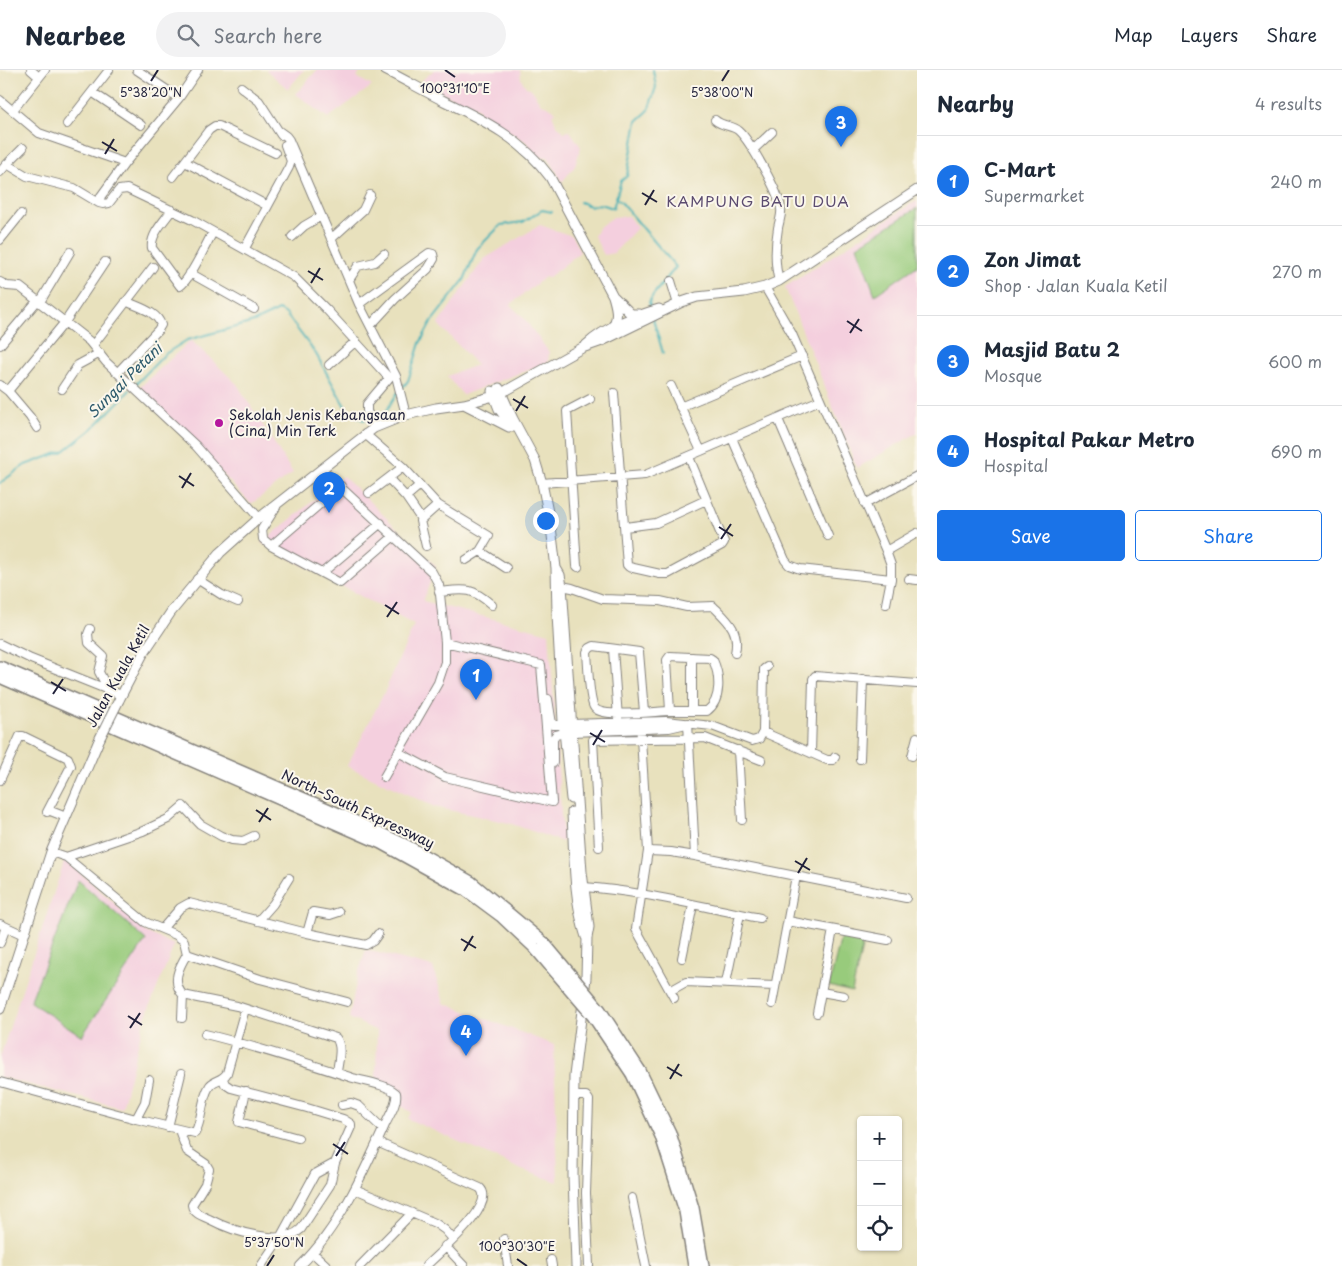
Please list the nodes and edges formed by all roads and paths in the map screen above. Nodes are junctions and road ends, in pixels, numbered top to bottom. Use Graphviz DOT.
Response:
graph roads {
  1 [pos="31,70"];
  2 [pos="45,70"];
  3 [pos="109,70"];
  4 [pos="198,70"];
  5 [pos="385,70"];
  6 [pos="143,72"];
  7 [pos="39,77"];
  8 [pos="241,87"];
  9 [pos="92,92"];
  10 [pos="179,98"];
  11 [pos="0,100"];
  12 [pos="13,110"];
  13 [pos="716,120"];
  14 [pos="67,124"];
  15 [pos="141,125"];
  16 [pos="279,132"];
  17 [pos="772,132"];
  18 [pos="23,148"];
  19 [pos="753,150"];
  20 [pos="275,153"];
  21 [pos="185,162"];
  22 [pos="125,163"];
  23 [pos="8,164"];
  24 [pos="0,172"];
  25 [pos="173,178"];
  26 [pos="917,190"];
  27 [pos="370,195"];
  28 [pos="99,203"];
  29 [pos="268,206"];
  30 [pos="172,210"];
  31 [pos="21,214"];
  32 [pos="321,216"];
  33 [pos="213,232"];
  34 [pos="292,236"];
  35 [pos="331,239"];
  36 [pos="0,240"];
  37 [pos="245,248"];
  38 [pos="70,252"];
  39 [pos="384,254"];
  40 [pos="105,262"];
  41 [pos="153,267"];
  42 [pos="190,273"];
  43 [pos="349,280"];
  44 [pos="671,280"];
  45 [pos="779,281"];
  46 [pos="0,282"];
  47 [pos="765,287"];
  48 [pos="39,301"];
  49 [pos="126,301"];
  50 [pos="680,301"];
  51 [pos="359,304"];
  52 [pos="618,306"];
  53 [pos="254,309"];
  54 [pos="646,315"];
  55 [pos="65,322"];
  56 [pos="627,324"];
  57 [pos="371,325"];
  58 [pos="611,328"];
  59 [pos="356,342"];
  60 [pos="0,345"];
  61 [pos="93,345"];
  62 [pos="582,348"];
  63 [pos="100,353"];
  64 [pos="802,356"];
  65 [pos="329,365"];
  66 [pos="118,372"];
  67 [pos="394,378"];
  68 [pos="0,385"];
  69 [pos="671,386"];
  70 [pos="62,389"];
  71 [pos="8,391"];
  72 [pos="496,392"];
  73 [pos="614,393"];
  74 [pos="590,399"];
  75 [pos="820,400"];
  76 [pos="460,404"];
  77 [pos="680,407"];
  78 [pos="406,415"];
  79 [pos="778,418"];
  80 [pos="373,424"];
  81 [pos="37,428"];
  82 [pos="518,433"];
  83 [pos="365,434"];
  84 [pos="732,438"];
  85 [pos="525,442"];
  86 [pos="701,451"];
  87 [pos="689,457"];
  88 [pos="403,468"];
  89 [pos="321,469"];
  90 [pos="917,476"];
  91 [pos="620,477"];
  92 [pos="388,479"];
  93 [pos="572,480"];
  94 [pos="542,483"];
  95 [pos="420,485"];
  96 [pos="341,486"];
  97 [pos="369,493"];
  98 [pos="406,497"];
  99 [pos="706,500"];
  100 [pos="280,501"];
  101 [pos="865,504"];
  102 [pos="438,505"];
  103 [pos="258,518"];
  104 [pos="421,518"];
  105 [pos="381,524"];
  106 [pos="624,527"];
  107 [pos="917,533"];
  108 [pos="394,536"];
  109 [pos="828,536"];
  110 [pos="271,546"];
  111 [pos="426,546"];
  112 [pos="480,551"];
  113 [pos="886,551"];
  114 [pos="466,560"];
  115 [pos="578,567"];
  116 [pos="506,568"];
  117 [pos="556,568"];
  118 [pos="322,573"];
  119 [pos="197,579"];
  120 [pos="891,579"];
  121 [pos="562,586"];
  122 [pos="439,592"];
  123 [pos="238,602"];
  124 [pos="886,604"];
  125 [pos="492,605"];
  126 [pos="90,629"];
  127 [pos="445,642"];
  128 [pos="0,644"];
  129 [pos="613,649"];
  130 [pos="735,653"];
  131 [pos="692,657"];
  132 [pos="0,667"];
  133 [pos="766,667"];
  134 [pos="0,677"];
  135 [pos="862,679"];
  136 [pos="542,684"];
  137 [pos="917,684"];
  138 [pos="108,689"];
  139 [pos="120,697"];
  140 [pos="670,711"];
  141 [pos="692,711"];
  142 [pos="644,712"];
  143 [pos="618,718"];
  144 [pos="686,724"];
  145 [pos="640,725"];
  146 [pos="568,729"];
  147 [pos="762,732"];
  148 [pos="917,737"];
  149 [pos="688,738"];
  150 [pos="641,739"];
  151 [pos="738,750"];
  152 [pos="398,752"];
  153 [pos="811,753"];
  154 [pos="912,756"];
  155 [pos="834,757"];
  156 [pos="860,759"];
  157 [pos="761,760"];
  158 [pos="384,778"];
  159 [pos="0,779"];
  160 [pos="551,790"];
  161 [pos="66,818"];
  162 [pos="742,820"];
  163 [pos="254,836"];
  164 [pos="599,847"];
  165 [pos="648,851"];
  166 [pos="51,852"];
  167 [pos="695,856"];
  168 [pos="66,857"];
  169 [pos="796,876"];
  170 [pos="289,878"];
  171 [pos="584,887"];
  172 [pos="640,894"];
  173 [pos="906,898"];
  174 [pos="693,905"];
  175 [pos="339,912"];
  176 [pos="740,914"];
  177 [pos="760,918"];
  178 [pos="258,921"];
  179 [pos="788,921"];
  180 [pos="3,926"];
  181 [pos="162,929"];
  182 [pos="833,930"];
  183 [pos="307,934"];
  184 [pos="378,934"];
  185 [pos="24,935"];
  186 [pos="586,938"];
  187 [pos="888,940"];
  188 [pos="0,943"];
  189 [pos="539,945"];
  190 [pos="187,954"];
  191 [pos="682,958"];
  192 [pos="726,983"];
  193 [pos="775,986"];
  194 [pos="821,992"];
  195 [pos="183,995"];
  196 [pos="844,996"];
  197 [pos="347,1002"];
  198 [pos="772,1004"];
  199 [pos="0,1009"];
  200 [pos="245,1009"];
  201 [pos="818,1013"];
  202 [pos="182,1018"];
  203 [pos="205,1034"];
  204 [pos="236,1042"];
  205 [pos="337,1072"];
  206 [pos="636,1072"];
  207 [pos="181,1074"];
  208 [pos="223,1079"];
  209 [pos="149,1080"];
  210 [pos="0,1082"];
  211 [pos="246,1091"];
  212 [pos="574,1096"];
  213 [pos="342,1105"];
  214 [pos="136,1119"];
  215 [pos="168,1127"];
  216 [pos="179,1130"];
  217 [pos="383,1130"];
  218 [pos="298,1138"];
  219 [pos="377,1142"];
  220 [pos="335,1163"];
  221 [pos="355,1189"];
  222 [pos="632,1198"];
  223 [pos="412,1213"];
  224 [pos="282,1236"];
  225 [pos="453,1239"];
  226 [pos="504,1239"];
  227 [pos="445,1246"];
  228 [pos="313,1253"];
  229 [pos="261,1266"];
  230 [pos="300,1266"];
  231 [pos="327,1266"];
  232 [pos="360,1266"];
  233 [pos="426,1266"];
  234 [pos="464,1266"];
  235 [pos="508,1266"];
  236 [pos="576,1266"];
  237 [pos="589,1266"];
  238 [pos="646,1266"];
  239 [pos="694,1266"];
  240 [pos="704,1266"];
  1 -- 7 [label="street"];
  2 -- 7 [label="street"];
  3 -- 9 [label="street"];
  4 -- 10 [label="street"];
  5 -- 52 [label="main road"];
  6 -- 10 [label="street"];
  7 -- 12 [label="street"];
  8 -- 16 [label="street"];
  9 -- 14 [label="street"];
  9 -- 15 [label="street"];
  10 -- 22 [label="street"];
  11 -- 12 [label="street"];
  12 -- 22 [label="street"];
  13 -- 19 [label="street"];
  16 -- 29 [label="street"];
  16 -- 32 [label="street"];
  17 -- 19 [label="street"];
  18 -- 23 [label="street"];
  19 -- 45 [label="street"];
  20 -- 21 [label="street"];
  21 -- 25 [label="street"];
  21 -- 29 [label="street"];
  22 -- 28 [label="street"];
  23 -- 24 [label="street"];
  23 -- 28 [label="street"];
  26 -- 45 [label="main road, Jalan Kuala Ketil"];
  27 -- 35 [label="street"];
  28 -- 30 [label="street"];
  29 -- 37 [label="street"];
  30 -- 33 [label="street"];
  30 -- 42 [label="street"];
  31 -- 36 [label="street"];
  32 -- 34 [label="street"];
  32 -- 35 [label="street"];
  33 -- 37 [label="street"];
  33 -- 42 [label="street"];
  35 -- 43 [label="street"];
  37 -- 59 [label="street"];
  38 -- 48 [label="street"];
  39 -- 43 [label="street"];
  40 -- 55 [label="street"];
  41 -- 49 [label="street"];
  42 -- 53 [label="street"];
  43 -- 51 [label="street"];
  44 -- 50 [label="street"];
  45 -- 47 [label="main road, Jalan Kuala Ketil"];
  46 -- 48 [label="street"];
  47 -- 50 [label="main road, Jalan Kuala Ketil"];
  47 -- 64 [label="street"];
  48 -- 55 [label="street"];
  48 -- 60 [label="street"];
  49 -- 61 [label="street"];
  49 -- 66 [label="street"];
  50 -- 54 [label="main road, Jalan Kuala Ketil"];
  51 -- 57 [label="street"];
  51 -- 57 [label="street"];
  52 -- 54 [label="main road"];
  52 -- 56 [label="main road"];
  52 -- 58 [label="main road"];
  54 -- 56 [label="main road, Jalan Kuala Ketil"];
  55 -- 61 [label="street"];
  55 -- 71 [label="street"];
  56 -- 58 [label="main road, Jalan Kuala Ketil"];
  56 -- 62 [label="main road, Jalan Kuala Ketil"];
  57 -- 67 [label="street"];
  58 -- 62 [label="main road, Jalan Kuala Ketil"];
  59 -- 65 [label="street"];
  59 -- 67 [label="street"];
  61 -- 63 [label="street"];
  62 -- 72 [label="main road, Jalan Kuala Ketil"];
  63 -- 66 [label="street"];
  63 -- 70 [label="street"];
  64 -- 75 [label="street"];
  64 -- 77 [label="street"];
  66 -- 103 [label="street"];
  67 -- 78 [label="street"];
  67 -- 80 [label="street"];
  68 -- 71 [label="street"];
  69 -- 77 [label="street"];
  71 -- 81 [label="street"];
  72 -- 76 [label="main road, Jalan Kuala Ketil"];
  72 -- 82 [label="main road"];
  72 -- 85 [label="main road"];
  73 -- 91 [label="street"];
  74 -- 93 [label="street"];
  75 -- 79 [label="street"];
  75 -- 101 [label="street"];
  76 -- 78 [label="main road, Jalan Kuala Ketil"];
  76 -- 82 [label="main road"];
  77 -- 86 [label="street"];
  78 -- 80 [label="main road, Jalan Kuala Ketil"];
  79 -- 84 [label="street"];
  79 -- 109 [label="street"];
  80 -- 83 [label="main road, Jalan Kuala Ketil"];
  82 -- 85 [label="main road"];
  83 -- 88 [label="street"];
  83 -- 89 [label="main road, Jalan Kuala Ketil"];
  84 -- 86 [label="street"];
  84 -- 120 [label="street"];
  85 -- 94 [label="main road"];
  86 -- 87 [label="street"];
  87 -- 91 [label="street"];
  87 -- 99 [label="street"];
  88 -- 92 [label="street"];
  88 -- 95 [label="street"];
  89 -- 96 [label="street"];
  89 -- 100 [label="main road, Jalan Kuala Ketil"];
  90 -- 101 [label="street"];
  91 -- 93 [label="street"];
  91 -- 106 [label="street"];
  92 -- 97 [label="street"];
  92 -- 98 [label="street"];
  93 -- 94 [label="street"];
  93 -- 115 [label="street"];
  94 -- 117 [label="main road"];
  95 -- 98 [label="street"];
  95 -- 102 [label="street"];
  96 -- 105 [label="street"];
  96 -- 110 [label="street"];
  98 -- 104 [label="street"];
  99 -- 106 [label="street"];
  99 -- 106 [label="street"];
  100 -- 103 [label="main road, Jalan Kuala Ketil"];
  100 -- 110 [label="street"];
  101 -- 113 [label="street"];
  102 -- 104 [label="street"];
  102 -- 112 [label="street"];
  103 -- 119 [label="main road, Jalan Kuala Ketil"];
  104 -- 111 [label="street"];
  105 -- 108 [label="street"];
  105 -- 118 [label="street"];
  107 -- 113 [label="street"];
  108 -- 118 [label="street"];
  108 -- 122 [label="street"];
  110 -- 118 [label="street"];
  112 -- 114 [label="street"];
  112 -- 116 [label="street"];
  113 -- 120 [label="street"];
  117 -- 121 [label="main road"];
  117 -- 146 [label="main road"];
  119 -- 123 [label="street"];
  119 -- 139 [label="main road, Jalan Kuala Ketil"];
  120 -- 124 [label="street"];
  121 -- 130 [label="street"];
  121 -- 146 [label="main road"];
  122 -- 125 [label="street"];
  122 -- 127 [label="street"];
  126 -- 138 [label="street"];
  127 -- 136 [label="street"];
  127 -- 152 [label="street"];
  128 -- 138 [label="street"];
  129 -- 142 [label="street"];
  129 -- 143 [label="street"];
  129 -- 143 [label="street"];
  131 -- 140 [label="street"];
  131 -- 141 [label="street"];
  131 -- 141 [label="street"];
  132 -- 189 [label="highway, North–South Expressway"];
  133 -- 147 [label="street"];
  134 -- 189 [label="highway, North–South Expressway"];
  135 -- 137 [label="street"];
  135 -- 153 [label="street"];
  135 -- 156 [label="street"];
  136 -- 146 [label="street"];
  136 -- 160 [label="street"];
  138 -- 139 [label="street"];
  139 -- 161 [label="main road, Jalan Kuala Ketil, bridge"];
  140 -- 141 [label="street"];
  140 -- 142 [label="street"];
  142 -- 143 [label="street"];
  143 -- 145 [label="street"];
  143 -- 146 [label="street"];
  144 -- 145 [label="street"];
  144 -- 147 [label="street"];
  144 -- 149 [label="street"];
  145 -- 146 [label="street"];
  145 -- 150 [label="street"];
  146 -- 160 [label="street"];
  146 -- 171 [label="main road"];
  146 -- 186 [label="main road"];
  147 -- 153 [label="street"];
  148 -- 154 [label="street"];
  149 -- 150 [label="street"];
  149 -- 151 [label="street"];
  149 -- 167 [label="street"];
  150 -- 164 [label="street"];
  150 -- 165 [label="street"];
  151 -- 157 [label="street"];
  151 -- 162 [label="street"];
  152 -- 158 [label="street"];
  152 -- 160 [label="street"];
  153 -- 155 [label="street"];
  159 -- 161 [label="street"];
  161 -- 166 [label="main road, Jalan Kuala Ketil"];
  163 -- 168 [label="street"];
  165 -- 167 [label="street"];
  165 -- 172 [label="street"];
  166 -- 168 [label="street"];
  166 -- 185 [label="main road, Jalan Kuala Ketil"];
  167 -- 169 [label="street"];
  168 -- 181 [label="street"];
  169 -- 173 [label="street"];
  169 -- 179 [label="street"];
  170 -- 178 [label="street"];
  171 -- 172 [label="street"];
  171 -- 186 [label="main road"];
  172 -- 174 [label="street"];
  172 -- 192 [label="street"];
  174 -- 176 [label="street"];
  174 -- 191 [label="street"];
  175 -- 183 [label="street"];
  176 -- 177 [label="street"];
  176 -- 192 [label="street"];
  178 -- 181 [label="street"];
  178 -- 183 [label="street"];
  179 -- 182 [label="street"];
  179 -- 193 [label="street"];
  180 -- 185 [label="street"];
  180 -- 188 [label="street"];
  181 -- 190 [label="street"];
  182 -- 187 [label="street"];
  182 -- 194 [label="street"];
  183 -- 184 [label="street"];
  185 -- 199 [label="main road, Jalan Kuala Ketil"];
  186 -- 212 [label="main road"];
  189 -- 206 [label="highway, North–South Expressway, bridge"];
  190 -- 195 [label="street"];
  190 -- 197 [label="street"];
  192 -- 193 [label="street"];
  193 -- 198 [label="street"];
  194 -- 196 [label="street"];
  194 -- 201 [label="street"];
  195 -- 200 [label="street"];
  195 -- 202 [label="street"];
  200 -- 204 [label="street"];
  200 -- 205 [label="street"];
  203 -- 204 [label="street"];
  204 -- 205 [label="street"];
  204 -- 208 [label="street"];
  205 -- 217 [label="street"];
  206 -- 239 [label="highway, North–South Expressway"];
  206 -- 240 [label="highway, North–South Expressway"];
  207 -- 215 [label="street"];
  208 -- 211 [label="street"];
  208 -- 216 [label="street"];
  209 -- 214 [label="street"];
  210 -- 214 [label="street"];
  211 -- 218 [label="street"];
  211 -- 220 [label="street"];
  212 -- 236 [label="main road"];
  212 -- 237 [label="street"];
  213 -- 217 [label="street"];
  214 -- 215 [label="street"];
  215 -- 216 [label="street"];
  216 -- 224 [label="street"];
  217 -- 219 [label="street"];
  219 -- 221 [label="street"];
  219 -- 225 [label="street"];
  220 -- 224 [label="street"];
  220 -- 224 [label="street"];
  221 -- 223 [label="street"];
  221 -- 228 [label="street"];
  222 -- 238 [label="street"];
  223 -- 225 [label="street"];
  223 -- 232 [label="street"];
  224 -- 229 [label="street"];
  225 -- 227 [label="street"];
  226 -- 235 [label="street"];
  227 -- 233 [label="street"];
  227 -- 234 [label="street"];
  228 -- 230 [label="street"];
  228 -- 231 [label="street"];
}
